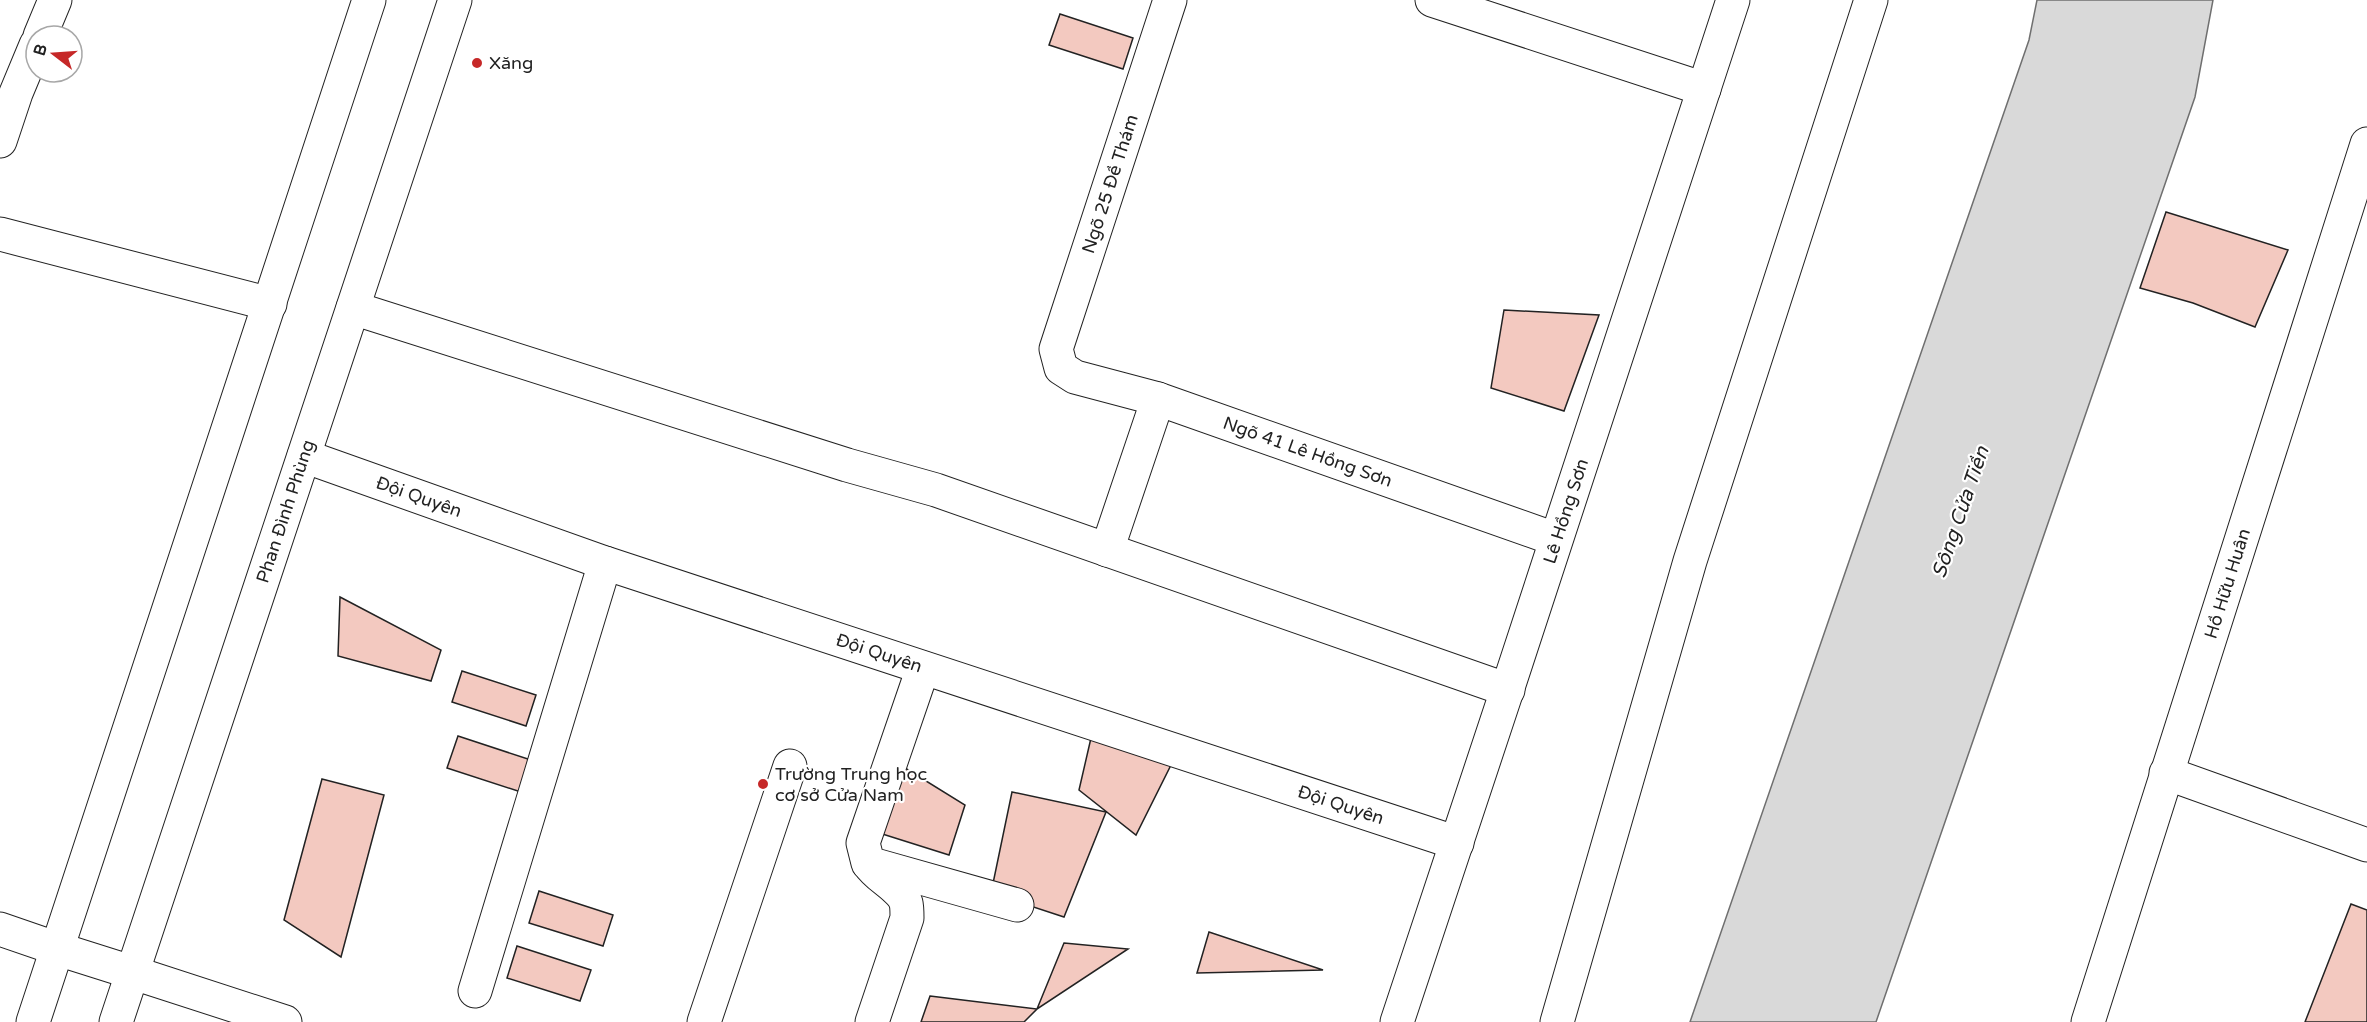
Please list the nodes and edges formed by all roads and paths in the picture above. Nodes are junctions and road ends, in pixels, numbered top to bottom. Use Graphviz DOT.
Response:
graph roads {
  1 [pos="55,0"];
  2 [pos="369,0"];
  3 [pos="455,0"];
  4 [pos="1170,0"];
  5 [pos="1432,0"];
  6 [pos="1733,0"];
  7 [pos="1871,0"];
  8 [pos="45,24"];
  9 [pos="24,74"];
  10 [pos="1704,89"];
  11 [pos="0,141"];
  12 [pos="2367,144"];
  13 [pos="0,234"];
  14 [pos="270,304"];
  15 [pos="353,308"];
  16 [pos="1061,368"];
  17 [pos="1158,399"];
  18 [pos="304,456"];
  19 [pos="1555,539"];
  20 [pos="1107,550"];
  21 [pos="605,563"];
  22 [pos="923,668"];
  23 [pos="1508,690"];
  24 [pos="790,766"];
  25 [pos="2166,773"];
  26 [pos="1457,843"];
  27 [pos="2367,845"];
  28 [pos="868,862"];
  29 [pos="1017,905"];
  30 [pos="0,929"];
  31 [pos="58,949"];
  32 [pos="134,973"];
  33 [pos="475,991"];
  34 [pos="33,1022"];
  35 [pos="116,1022"];
  36 [pos="285,1022"];
  37 [pos="704,1022"];
  38 [pos="872,1022"];
  39 [pos="1397,1022"];
  40 [pos="1557,1022"];
  41 [pos="2088,1022"];
  1 -- 8 [label="main road"];
  2 -- 14 [label="main road"];
  3 -- 15 [label="main road, Phan Đình Phùng"];
  4 -- 16 [label="main road, Ngõ 25 Đề Thám"];
  5 -- 10 [label="main road"];
  6 -- 10 [label="main road, Lê Hồng Sơn"];
  7 -- 40 [label="main road"];
  9 -- 11 [label="main road"];
  10 -- 19 [label="main road, Lê Hồng Sơn"];
  12 -- 25 [label="main road, Hồ Hữu Huân"];
  13 -- 14 [label="main road"];
  14 -- 31 [label="main road"];
  15 -- 18 [label="main road, Phan Đình Phùng"];
  15 -- 20 [label="main road"];
  16 -- 17 [label="main road, Ngõ 41 Lê Hồng Sơn"];
  17 -- 19 [label="main road, Ngõ 41 Lê Hồng Sơn"];
  17 -- 20 [label="main road"];
  18 -- 21 [label="main road, Đội Quyên"];
  18 -- 32 [label="main road, Phan Đình Phùng"];
  19 -- 23 [label="main road, Lê Hồng Sơn"];
  20 -- 23 [label="main road"];
  21 -- 22 [label="main road, Đội Quyên"];
  21 -- 33 [label="main road"];
  22 -- 26 [label="main road, Đội Quyên"];
  22 -- 28 [label="main road"];
  23 -- 26 [label="main road, Lê Hồng Sơn"];
  24 -- 37 [label="main road"];
  25 -- 27 [label="main road"];
  25 -- 41 [label="main road, Hồ Hữu Huân"];
  26 -- 39 [label="main road, Lê Hồng Sơn"];
  28 -- 29 [label="main road"];
  28 -- 38 [label="main road"];
  30 -- 31 [label="main road"];
  31 -- 32 [label="main road"];
  31 -- 34 [label="main road"];
  32 -- 35 [label="main road, Phan Đình Phùng"];
  32 -- 36 [label="main road"];
}
